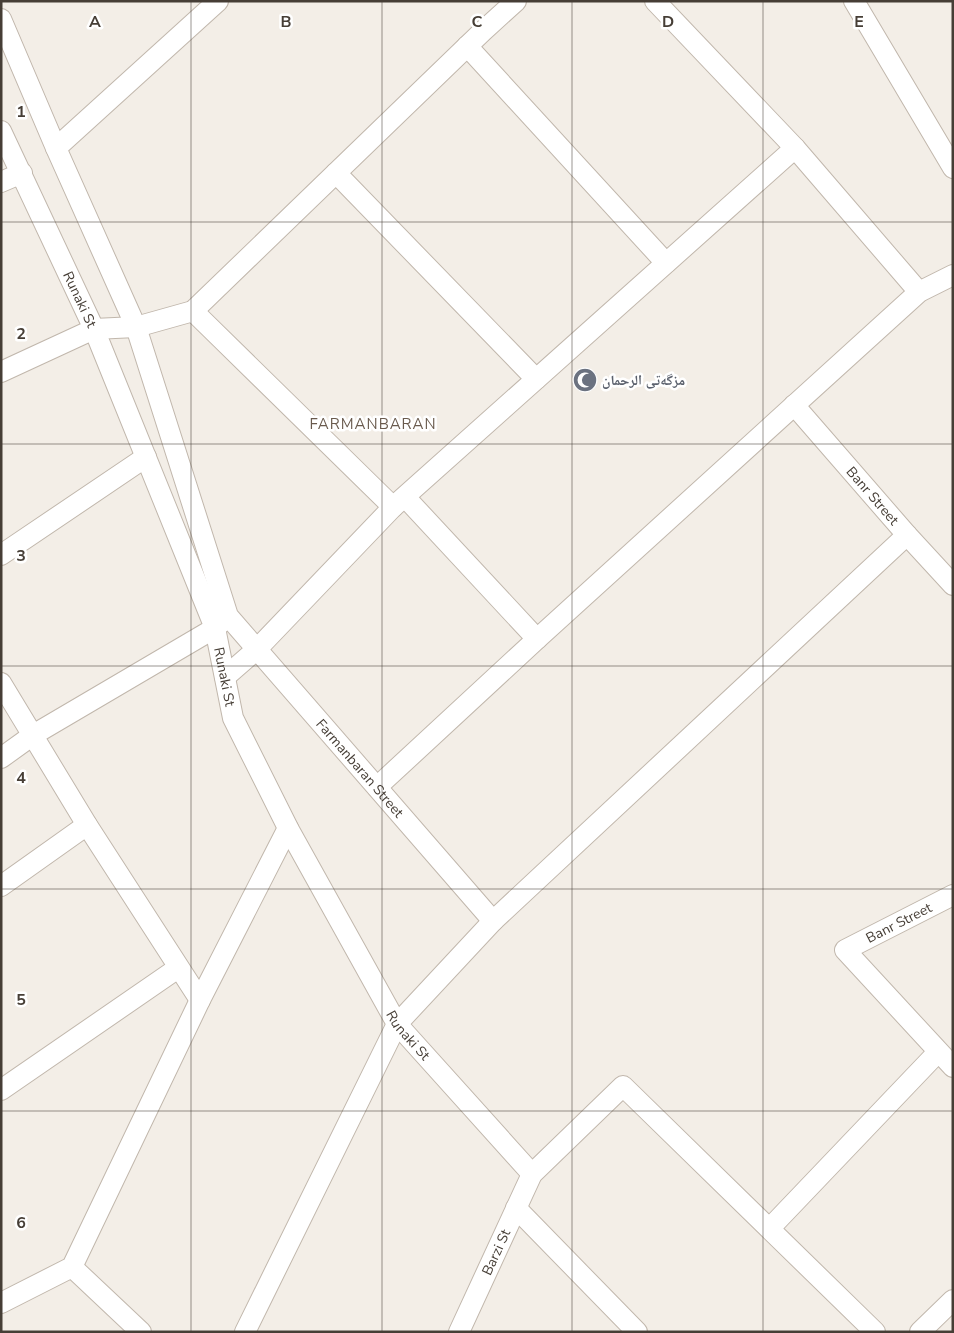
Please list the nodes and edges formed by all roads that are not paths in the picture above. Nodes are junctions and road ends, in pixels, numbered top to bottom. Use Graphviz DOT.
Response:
graph roads {
  1 [pos="218,1"];
  2 [pos="516,1"];
  3 [pos="655,1"];
  4 [pos="854,1"];
  5 [pos="1,19"];
  6 [pos="467,46"];
  7 [pos="1,131"];
  8 [pos="56,148"];
  9 [pos="795,148"];
  10 [pos="953,168"];
  11 [pos="22,173"];
  12 [pos="336,173"];
  13 [pos="1,182"];
  14 [pos="666,263"];
  15 [pos="953,275"];
  16 [pos="919,292"];
  17 [pos="192,311"];
  18 [pos="136,327"];
  19 [pos="94,329"];
  20 [pos="1,372"];
  21 [pos="536,379"];
  22 [pos="794,405"];
  23 [pos="146,456"];
  24 [pos="399,502"];
  25 [pos="907,535"];
  26 [pos="1,555"];
  27 [pos="953,584"];
  28 [pos="222,622"];
  29 [pos="537,639"];
  30 [pos="257,649"];
  31 [pos="225,677"];
  32 [pos="1,683"];
  33 [pos="33,735"];
  34 [pos="1,758"];
  35 [pos="377,788"];
  36 [pos="88,825"];
  37 [pos="288,828"];
  38 [pos="1,886"];
  39 [pos="953,895"];
  40 [pos="493,921"];
  41 [pos="178,968"];
  42 [pos="200,1000"];
  43 [pos="397,1024"];
  44 [pos="938,1052"];
  45 [pos="953,1067"];
  46 [pos="1,1090"];
  47 [pos="532,1174"];
  48 [pos="516,1208"];
  49 [pos="770,1228"];
  50 [pos="72,1267"];
  51 [pos="953,1300"];
  52 [pos="1,1304"];
  53 [pos="141,1332"];
  54 [pos="245,1332"];
  55 [pos="460,1332"];
  56 [pos="637,1332"];
  57 [pos="875,1332"];
  58 [pos="920,1332"];
  1 -- 8 [label="street"];
  2 -- 6 [label="street"];
  3 -- 9 [label="street"];
  4 -- 10 [label="street"];
  5 -- 8 [label="street, Runaki St"];
  6 -- 12 [label="street"];
  6 -- 14 [label="street"];
  7 -- 11 [label="street, Runaki St"];
  8 -- 18 [label="street, Runaki St"];
  9 -- 14 [label="street"];
  9 -- 16 [label="street"];
  11 -- 13 [label="street"];
  11 -- 19 [label="street, Runaki St"];
  12 -- 17 [label="street"];
  12 -- 21 [label="street"];
  14 -- 21 [label="street"];
  15 -- 16 [label="street"];
  16 -- 22 [label="street"];
  17 -- 18 [label="street"];
  17 -- 24 [label="street"];
  18 -- 19 [label="street"];
  18 -- 28 [label="street, Runaki St"];
  19 -- 20 [label="street"];
  19 -- 23 [label="street, Runaki St"];
  21 -- 24 [label="street"];
  22 -- 25 [label="street, Banr Street"];
  22 -- 29 [label="street"];
  23 -- 26 [label="street"];
  23 -- 28 [label="street, Runaki St"];
  24 -- 29 [label="street"];
  24 -- 30 [label="street"];
  25 -- 27 [label="street, Banr Street"];
  25 -- 40 [label="street"];
  28 -- 30 [label="street, Farmanbaran Street"];
  28 -- 31 [label="street, Runaki St"];
  28 -- 33 [label="street"];
  29 -- 35 [label="street"];
  30 -- 31 [label="street"];
  30 -- 35 [label="street, Farmanbaran Street"];
  31 -- 37 [label="street, Runaki St"];
  32 -- 33 [label="street"];
  33 -- 34 [label="street"];
  33 -- 36 [label="street"];
  35 -- 40 [label="street, Farmanbaran Street"];
  36 -- 38 [label="street"];
  36 -- 41 [label="street"];
  37 -- 42 [label="street"];
  37 -- 43 [label="street, Runaki St"];
  39 -- 44 [label="street, Banr Street"];
  40 -- 43 [label="street"];
  41 -- 42 [label="street"];
  41 -- 46 [label="street"];
  42 -- 50 [label="street"];
  43 -- 47 [label="street, Runaki St"];
  43 -- 54 [label="street"];
  44 -- 45 [label="street"];
  44 -- 49 [label="street"];
  47 -- 48 [label="street, Barzi St"];
  47 -- 49 [label="street"];
  48 -- 55 [label="street, Barzi St"];
  48 -- 56 [label="street"];
  49 -- 57 [label="street"];
  50 -- 52 [label="street"];
  50 -- 53 [label="street"];
  51 -- 58 [label="street"];
}
